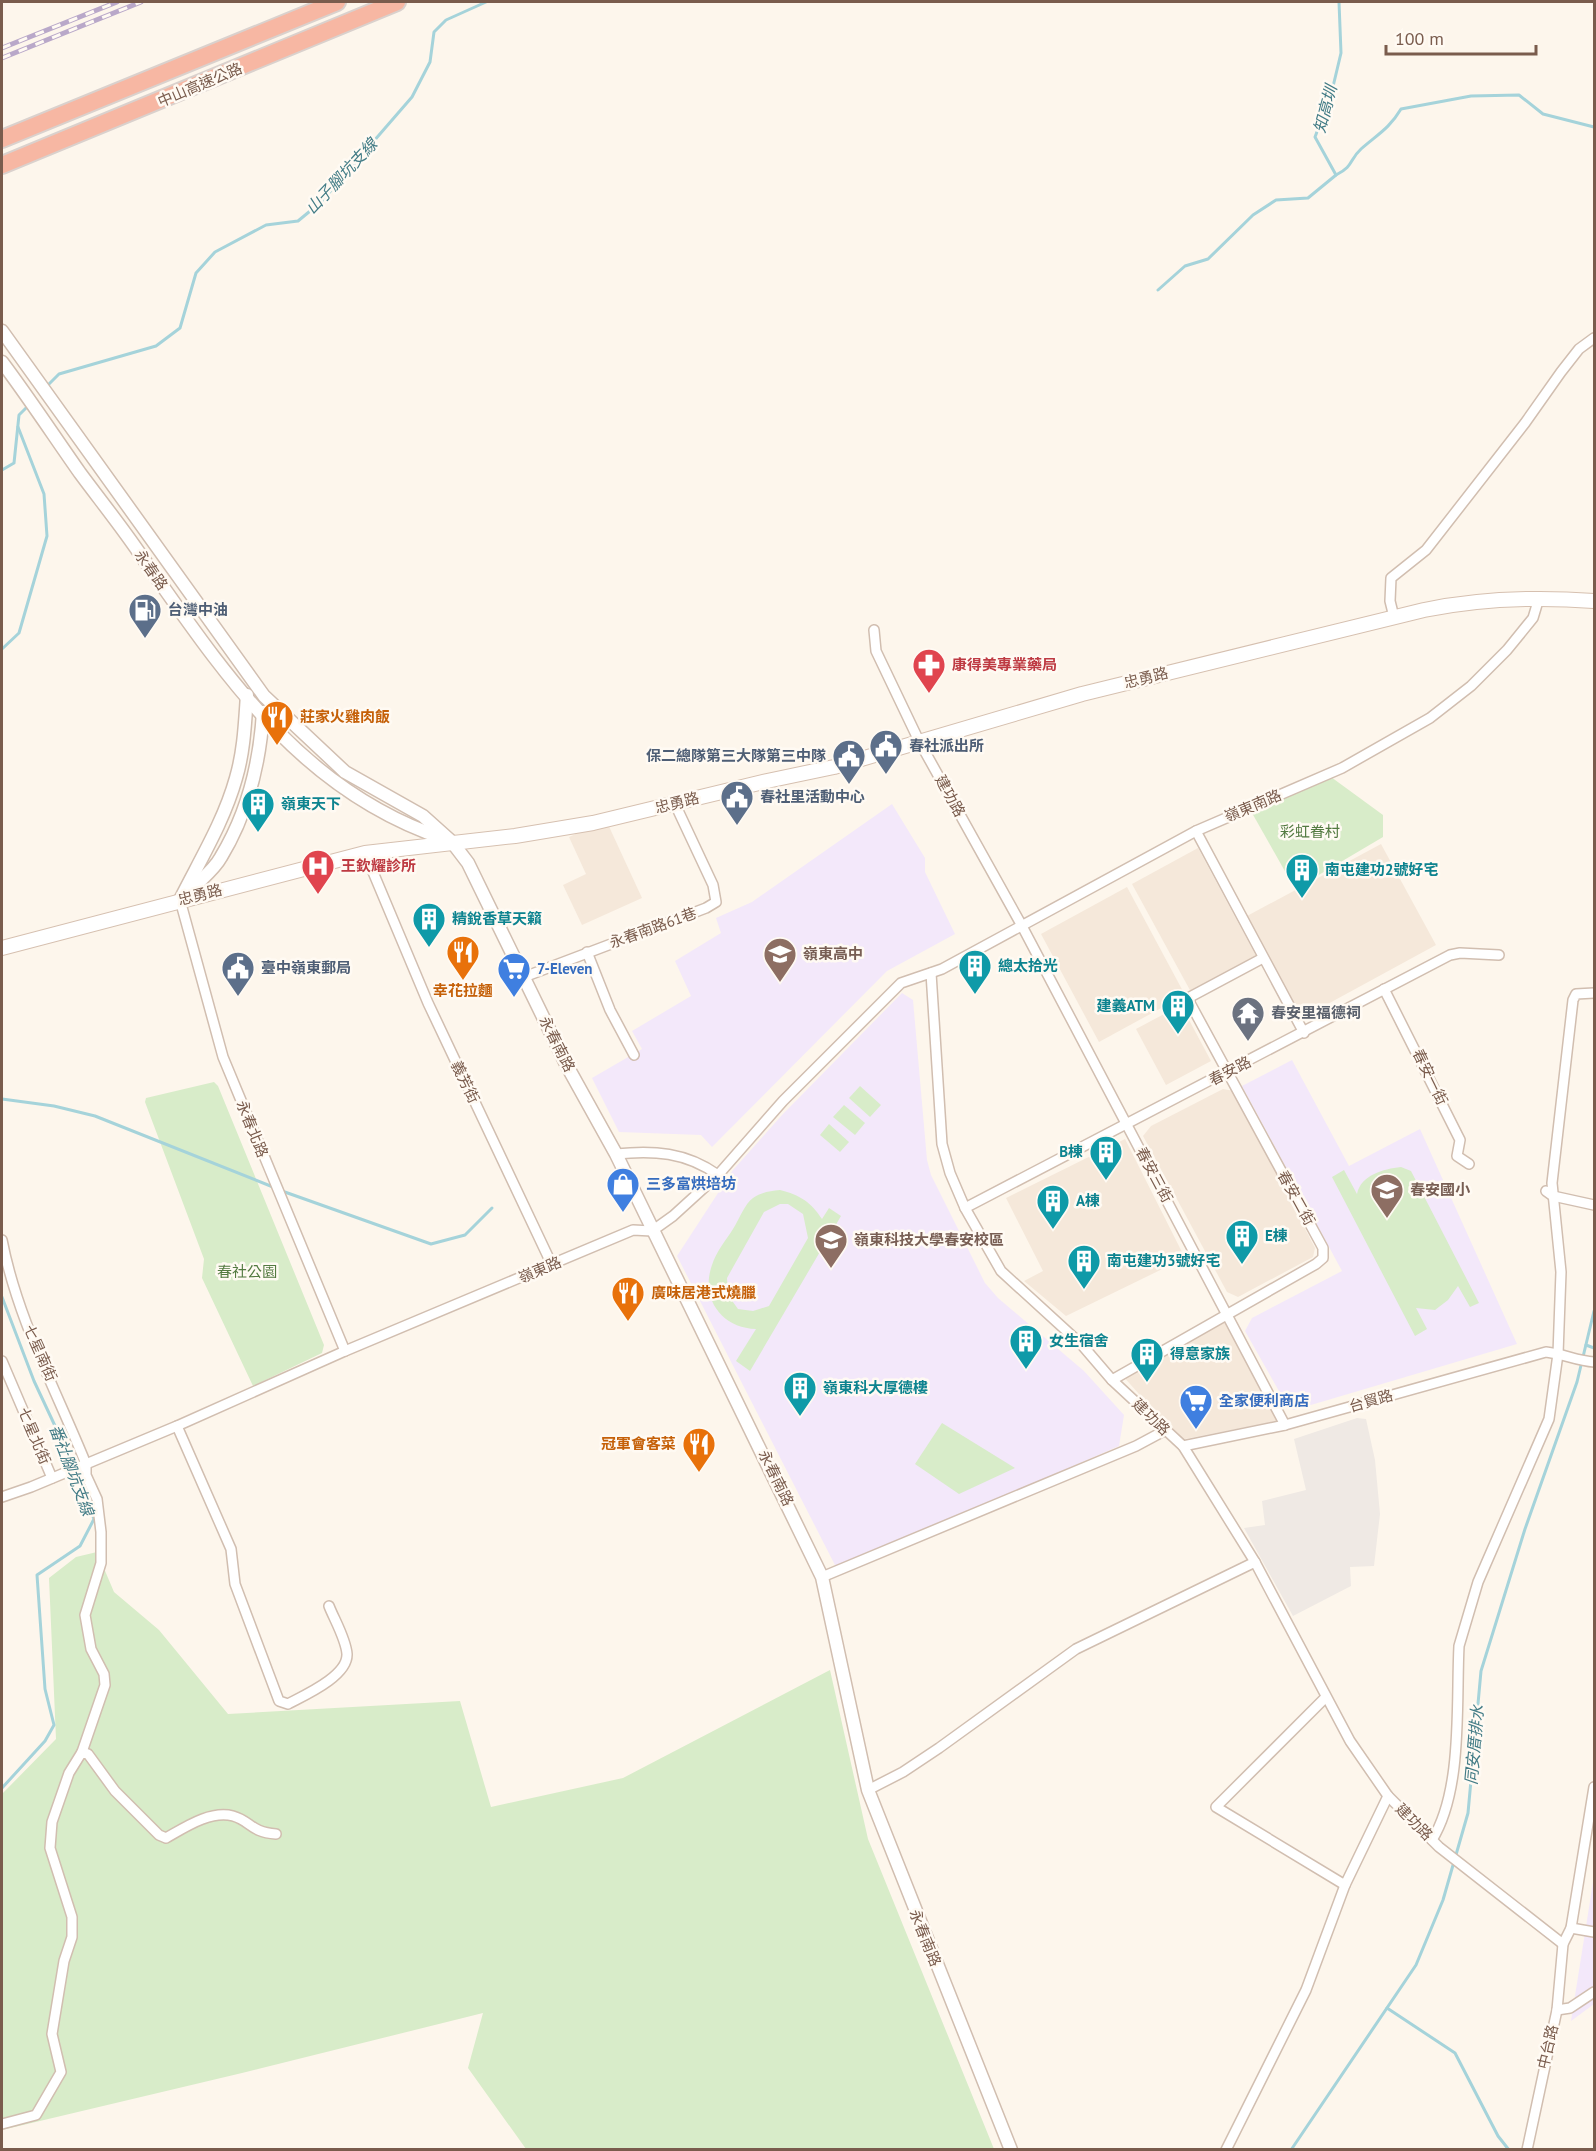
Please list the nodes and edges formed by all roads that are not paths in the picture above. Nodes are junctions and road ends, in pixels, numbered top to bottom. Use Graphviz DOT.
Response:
graph roads {
  1 [pos="337,2"];
  2 [pos="397,2"];
  3 [pos="2,139"];
  4 [pos="2,165"];
  5 [pos="2,331"];
  6 [pos="1594,338"];
  7 [pos="2,362"];
  8 [pos="1539,598"];
  9 [pos="1594,601"];
  10 [pos="1394,617"];
  11 [pos="874,630"];
  12 [pos="248,676"];
  13 [pos="264,696"];
  14 [pos="247,699"];
  15 [pos="262,716"];
  16 [pos="919,741"];
  17 [pos="675,804"];
  18 [pos="1196,831"];
  19 [pos="452,842"];
  20 [pos="365,853"];
  21 [pos="180,900"];
  22 [pos="1022,926"];
  23 [pos="2,948"];
  24 [pos="587,952"];
  25 [pos="1499,955"];
  26 [pos="1263,958"];
  27 [pos="931,973"];
  28 [pos="524,977"];
  29 [pos="1384,989"];
  30 [pos="1594,993"];
  31 [pos="1304,1033"];
  32 [pos="634,1055"];
  33 [pos="1227,1072"];
  34 [pos="1127,1125"];
  35 [pos="616,1154"];
  36 [pos="1469,1164"];
  37 [pos="718,1175"];
  38 [pos="1550,1194"];
  39 [pos="1593,1204"];
  40 [pos="965,1208"];
  41 [pos="652,1231"];
  42 [pos="2,1240"];
  43 [pos="552,1265"];
  44 [pos="1227,1313"];
  45 [pos="345,1351"];
  46 [pos="1558,1354"];
  47 [pos="2,1361"];
  48 [pos="1594,1362"];
  49 [pos="1112,1380"];
  50 [pos="1286,1425"];
  51 [pos="177,1426"];
  52 [pos="1164,1431"];
  53 [pos="1182,1446"];
  54 [pos="81,1466"];
  55 [pos="55,1476"];
  56 [pos="2,1497"];
  57 [pos="1255,1563"];
  58 [pos="822,1577"];
  59 [pos="329,1605"];
  60 [pos="1326,1697"];
  61 [pos="82,1752"];
  62 [pos="1594,1787"];
  63 [pos="868,1790"];
  64 [pos="1388,1796"];
  65 [pos="276,1834"];
  66 [pos="1435,1844"];
  67 [pos="1345,1885"];
  68 [pos="1571,1928"];
  69 [pos="1594,1932"];
  70 [pos="1563,1944"];
  71 [pos="1594,1992"];
  72 [pos="1557,2010"];
  73 [pos="2,2124"];
  74 [pos="1011,2150"];
  75 [pos="1226,2150"];
  76 [pos="1527,2150"];
  1 -- 3 [label="highway, 中山高速公路"];
  2 -- 4 [label="highway, 中山高速公路"];
  5 -- 12 [label="street, 永春路"];
  6 -- 10 [label="street"];
  7 -- 14 [label="street, 永春路"];
  8 -- 9 [label="main road, 忠勇路"];
  8 -- 10 [label="main road, 忠勇路"];
  8 -- 18 [label="street, 嶺東南路"];
  10 -- 16 [label="main road, 忠勇路"];
  11 -- 16 [label="street, 建功路"];
  12 -- 13 [label="street, 永春路"];
  12 -- 14 [label="street"];
  13 -- 15 [label="street"];
  13 -- 19 [label="street, 永春南路"];
  14 -- 15 [label="street, 永春路"];
  14 -- 21 [label="street"];
  15 -- 19 [label="street"];
  15 -- 21 [label="street"];
  16 -- 17 [label="main road, 忠勇路"];
  16 -- 22 [label="street, 建功路"];
  17 -- 19 [label="main road, 忠勇路"];
  17 -- 24 [label="street, 永春南路61巷"];
  18 -- 22 [label="street, 嶺東南路"];
  18 -- 26 [label="street"];
  19 -- 20 [label="main road, 忠勇路"];
  19 -- 28 [label="street, 永春南路"];
  20 -- 21 [label="main road, 忠勇路"];
  20 -- 43 [label="street, 義芳街"];
  21 -- 23 [label="main road, 忠勇路"];
  21 -- 45 [label="street, 永春北路"];
  22 -- 27 [label="street, 嶺東南路"];
  22 -- 34 [label="street, 春安三街"];
  24 -- 28 [label="street, 永春南路61巷"];
  24 -- 32 [label="street"];
  25 -- 29 [label="street, 春安路"];
  26 -- 31 [label="street"];
  26 -- 33 [label="street, 春安二街"];
  27 -- 37 [label="street, 嶺東路"];
  27 -- 40 [label="street, 建功路"];
  28 -- 35 [label="street, 永春南路"];
  29 -- 31 [label="street, 春安路"];
  29 -- 36 [label="street, 春安一街"];
  30 -- 38 [label="street"];
  31 -- 33 [label="street, 春安路"];
  33 -- 34 [label="street, 春安路"];
  33 -- 44 [label="street, 春安二街"];
  34 -- 40 [label="street, 春安路"];
  34 -- 44 [label="street, 春安三街"];
  35 -- 37 [label="street"];
  35 -- 41 [label="street, 永春南路"];
  37 -- 41 [label="street, 嶺東路"];
  38 -- 39 [label="street"];
  38 -- 46 [label="street"];
  40 -- 49 [label="street, 建功路"];
  41 -- 43 [label="street, 嶺東路"];
  41 -- 58 [label="street, 永春南路"];
  42 -- 54 [label="street, 七星南街"];
  43 -- 45 [label="street, 嶺東路"];
  44 -- 49 [label="street, 春安二街"];
  44 -- 50 [label="street, 春安三街"];
  45 -- 51 [label="street, 嶺東路"];
  46 -- 48 [label="street"];
  46 -- 50 [label="street, 台貿路"];
  46 -- 66 [label="street"];
  47 -- 55 [label="street, 七星北街"];
  49 -- 52 [label="street, 建功路"];
  50 -- 53 [label="street, 台貿路"];
  51 -- 54 [label="street, 嶺東路"];
  51 -- 59 [label="street"];
  52 -- 53 [label="street, 建功路"];
  52 -- 58 [label="street"];
  53 -- 57 [label="street, 建功路"];
  54 -- 55 [label="street, 嶺東路"];
  54 -- 61 [label="street, 七星南街"];
  55 -- 56 [label="street"];
  57 -- 60 [label="street, 建功路"];
  57 -- 63 [label="street"];
  58 -- 63 [label="street, 永春南路"];
  60 -- 64 [label="street, 建功路"];
  60 -- 67 [label="street"];
  61 -- 65 [label="street"];
  61 -- 73 [label="street, 七星南街"];
  62 -- 68 [label="street"];
  63 -- 74 [label="street, 永春南路"];
  64 -- 66 [label="street, 建功路"];
  64 -- 67 [label="street"];
  66 -- 70 [label="street, 建功路"];
  67 -- 75 [label="street"];
  68 -- 69 [label="street"];
  68 -- 70 [label="street"];
  70 -- 72 [label="street, 中台路"];
  71 -- 72 [label="street"];
  72 -- 76 [label="street, 中台路"];
}
